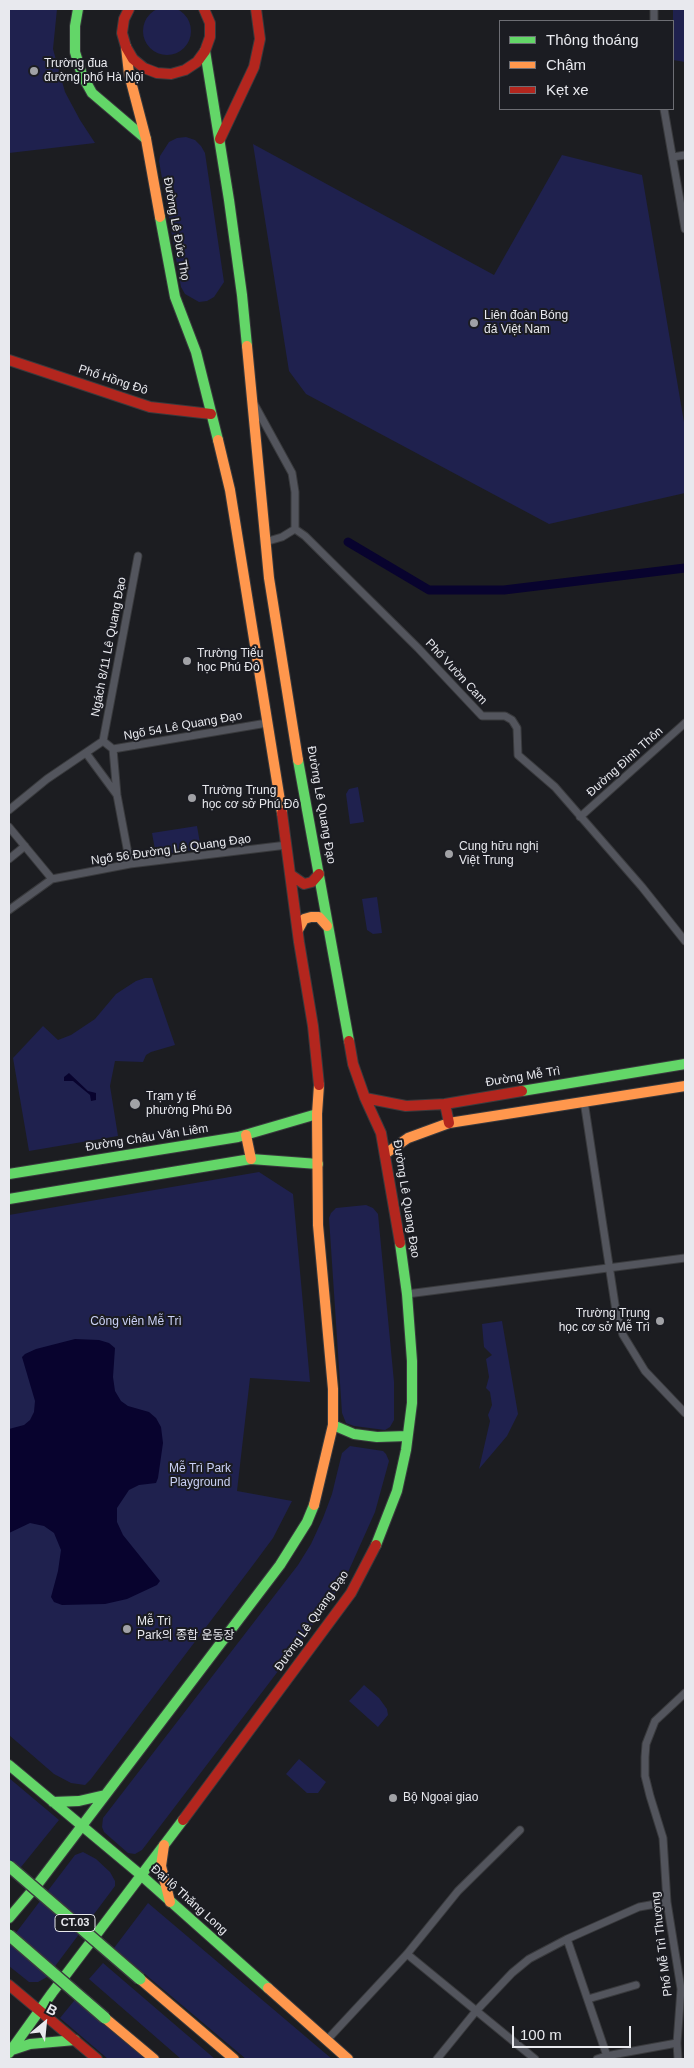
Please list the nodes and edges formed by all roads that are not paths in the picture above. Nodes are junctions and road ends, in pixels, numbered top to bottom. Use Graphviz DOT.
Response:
graph roads {
  1 [pos="78,9"];
  2 [pos="128,9"];
  3 [pos="204,9"];
  4 [pos="213,9"];
  5 [pos="256,9"];
  6 [pos="210,23"];
  7 [pos="126,46"];
  8 [pos="205,51"];
  9 [pos="664,110"];
  10 [pos="220,139"];
  11 [pos="146,140"];
  12 [pos="685,155"];
  13 [pos="673,157"];
  14 [pos="685,229"];
  15 [pos="9,360"];
  16 [pos="252,400"];
  17 [pos="211,414"];
  18 [pos="295,529"];
  19 [pos="265,542"];
  20 [pos="138,556"];
  21 [pos="267,723"];
  22 [pos="685,723"];
  23 [pos="103,741"];
  24 [pos="113,749"];
  25 [pos="86,753"];
  26 [pos="117,795"];
  27 [pos="9,810"];
  28 [pos="580,817"];
  29 [pos="9,827"];
  30 [pos="287,845"];
  31 [pos="25,846"];
  32 [pos="9,859"];
  33 [pos="130,864"];
  34 [pos="319,874"];
  35 [pos="291,875"];
  36 [pos="52,879"];
  37 [pos="9,910"];
  38 [pos="328,927"];
  39 [pos="298,930"];
  40 [pos="685,941"];
  41 [pos="685,1064"];
  42 [pos="685,1086"];
  43 [pos="365,1098"];
  44 [pos="584,1102"];
  45 [pos="445,1104"];
  46 [pos="317,1114"];
  47 [pos="448,1123"];
  48 [pos="246,1135"];
  49 [pos="386,1154"];
  50 [pos="251,1159"];
  51 [pos="318,1164"];
  52 [pos="9,1174"];
  53 [pos="9,1198"];
  54 [pos="685,1258"];
  55 [pos="610,1267"];
  56 [pos="407,1294"];
  57 [pos="685,1413"];
  58 [pos="333,1425"];
  59 [pos="407,1436"];
  60 [pos="685,1693"];
  61 [pos="9,1765"];
  62 [pos="105,1795"];
  63 [pos="53,1802"];
  64 [pos="81,1825"];
  65 [pos="520,1830"];
  66 [pos="164,1845"];
  67 [pos="9,1866"];
  68 [pos="142,1876"];
  69 [pos="170,1902"];
  70 [pos="667,1902"];
  71 [pos="9,1918"];
  72 [pos="9,1936"];
  73 [pos="567,1939"];
  74 [pos="407,1954"];
  75 [pos="9,1985"];
  76 [pos="636,1985"];
  77 [pos="588,1999"];
  78 [pos="39,2011"];
  79 [pos="476,2011"];
  80 [pos="75,2040"];
  81 [pos="327,2040"];
  82 [pos="678,2043"];
  83 [pos="10,2052"];
  84 [pos="607,2058"];
  85 [pos="97,2059"];
  86 [pos="154,2059"];
  87 [pos="234,2059"];
  88 [pos="348,2059"];
  89 [pos="437,2059"];
  90 [pos="535,2059"];
  91 [pos="597,2059"];
  92 [pos="678,2059"];
  1 -- 11 [label="main road"];
  2 -- 7 [label="main road, Đường Lê Đức Thọ"];
  3 -- 6 [label="main road"];
  4 -- 6 [label="main road"];
  5 -- 10 [label="main road"];
  6 -- 8 [label="main road"];
  7 -- 8 [label="main road"];
  7 -- 11 [label="main road, Đường Lê Đức Thọ"];
  8 -- 10 [label="main road"];
  9 -- 13 [label="street"];
  10 -- 16 [label="main road"];
  11 -- 17 [label="main road, Đường Lê Đức Thọ"];
  12 -- 13 [label="street"];
  13 -- 14 [label="street"];
  15 -- 17 [label="main road, Phố Hồng Đô"];
  16 -- 18 [label="street"];
  16 -- 19 [label="main road, Đường Lê Quang Đạo"];
  17 -- 21 [label="main road"];
  18 -- 19 [label="street"];
  18 -- 28 [label="street, Phố Vườn Cam"];
  19 -- 34 [label="main road, Đường Lê Quang Đạo"];
  20 -- 23 [label="street, Ngách 8/11 Lê Quang Đạo"];
  21 -- 24 [label="street, Ngõ 54 Lê Quang Đạo"];
  21 -- 30 [label="main road"];
  22 -- 28 [label="street, Đường Đình Thôn"];
  23 -- 24 [label="street, Ngõ 54 Lê Quang Đạo"];
  23 -- 25 [label="street"];
  24 -- 26 [label="street"];
  25 -- 26 [label="street"];
  25 -- 27 [label="street"];
  26 -- 33 [label="street"];
  28 -- 40 [label="street, Phố Vườn Cam"];
  29 -- 31 [label="street"];
  30 -- 33 [label="street, Ngõ 56 Đường Lê Quang Đạo"];
  30 -- 35 [label="main road"];
  31 -- 32 [label="street"];
  31 -- 36 [label="street"];
  33 -- 36 [label="street, Ngõ 56 Đường Lê Quang Đạo"];
  34 -- 35 [label="main road"];
  34 -- 38 [label="main road, Đường Lê Quang Đạo"];
  35 -- 39 [label="main road"];
  36 -- 37 [label="street, Ngõ 56 Đường Lê Quang Đạo"];
  38 -- 39 [label="main road"];
  38 -- 43 [label="main road, Đường Lê Quang Đạo"];
  39 -- 46 [label="main road"];
  41 -- 45 [label="main road, Đường Mễ Trì"];
  42 -- 44 [label="main road"];
  43 -- 45 [label="main road, Đường Mễ Trì"];
  43 -- 49 [label="main road, Đường Lê Quang Đạo"];
  44 -- 47 [label="main road"];
  44 -- 55 [label="street"];
  45 -- 47 [label="main road"];
  46 -- 48 [label="main road, Đường Châu Văn Liêm"];
  46 -- 51 [label="main road"];
  47 -- 49 [label="main road"];
  48 -- 50 [label="main road"];
  48 -- 52 [label="main road, Đường Châu Văn Liêm"];
  49 -- 56 [label="main road, Đường Lê Quang Đạo"];
  50 -- 51 [label="main road"];
  50 -- 53 [label="main road"];
  51 -- 58 [label="main road"];
  54 -- 55 [label="street"];
  55 -- 56 [label="street"];
  55 -- 57 [label="street"];
  56 -- 59 [label="main road, Đường Lê Quang Đạo"];
  58 -- 59 [label="main road"];
  58 -- 62 [label="main road"];
  59 -- 66 [label="main road, Đường Lê Quang Đạo"];
  60 -- 70 [label="street, Phố Mễ Trì Thượng"];
  61 -- 63 [label="main road, Đại lộ Thăng Long"];
  62 -- 63 [label="main road"];
  62 -- 64 [label="main road"];
  63 -- 64 [label="main road, Đại lộ Thăng Long"];
  64 -- 68 [label="main road, Đại lộ Thăng Long"];
  64 -- 71 [label="main road"];
  65 -- 74 [label="street"];
  66 -- 68 [label="main road, Đường Lê Quang Đạo"];
  66 -- 69 [label="main road"];
  67 -- 87 [label="main road, CT.03, bridge"];
  68 -- 69 [label="main road, Đại lộ Thăng Long"];
  68 -- 78 [label="main road, Đường Lê Quang Đạo"];
  69 -- 81 [label="main road, Đại lộ Thăng Long"];
  70 -- 73 [label="street"];
  70 -- 82 [label="street, Phố Mễ Trì Thượng"];
  72 -- 86 [label="main road, bridge"];
  73 -- 77 [label="street"];
  73 -- 79 [label="street"];
  74 -- 79 [label="street"];
  74 -- 81 [label="street"];
  75 -- 78 [label="main road"];
  76 -- 77 [label="street"];
  77 -- 84 [label="street"];
  78 -- 80 [label="main road"];
  78 -- 83 [label="main road, Đường Lê Quang Đạo"];
  79 -- 89 [label="street"];
  79 -- 90 [label="street"];
  80 -- 83 [label="main road"];
  80 -- 85 [label="main road"];
  81 -- 88 [label="main road, Đại lộ Thăng Long"];
  82 -- 84 [label="street"];
  82 -- 92 [label="street, Phố Mễ Trì Thượng"];
  84 -- 91 [label="street"];
}
